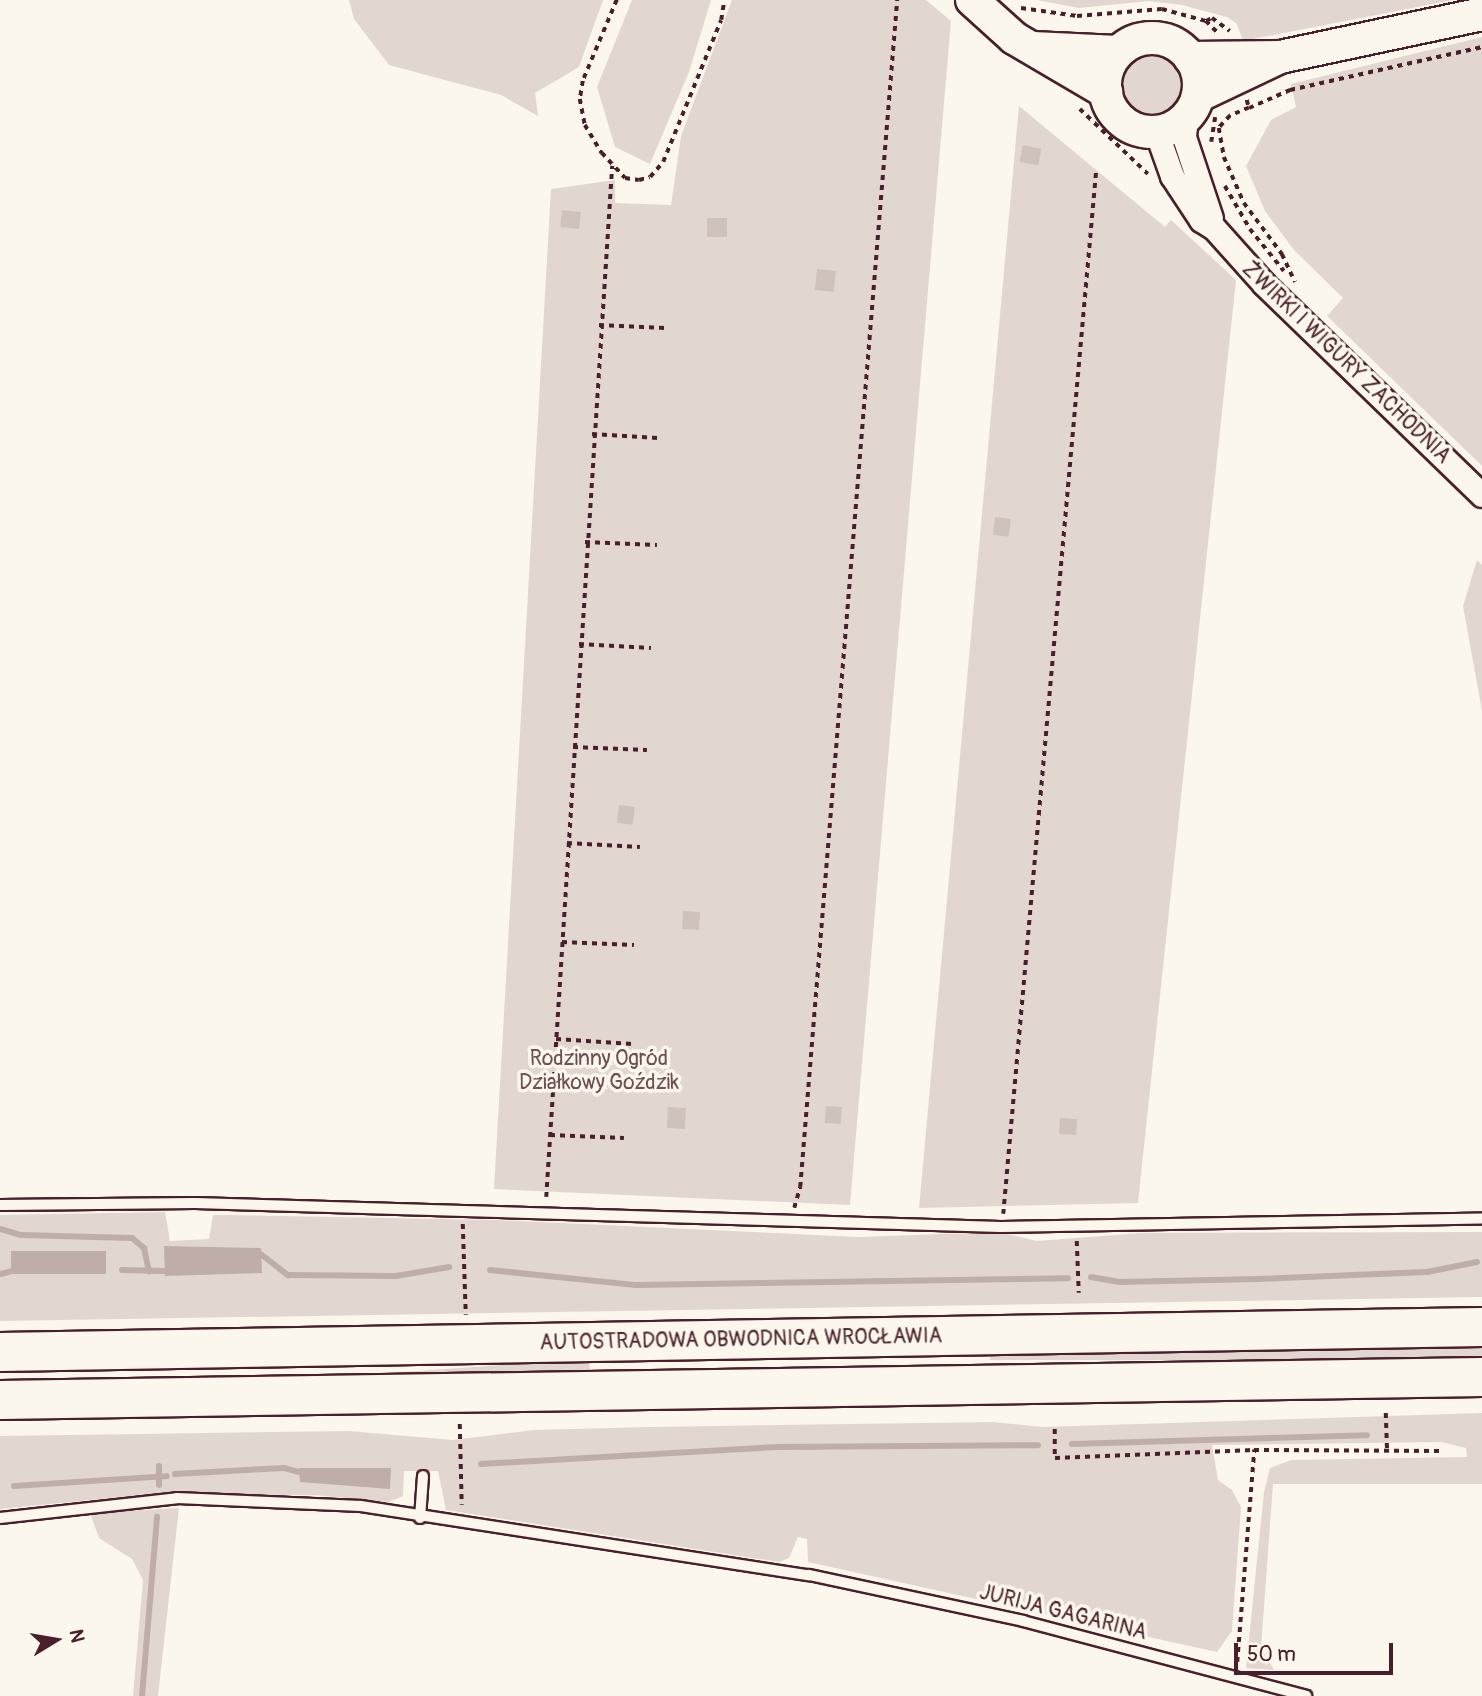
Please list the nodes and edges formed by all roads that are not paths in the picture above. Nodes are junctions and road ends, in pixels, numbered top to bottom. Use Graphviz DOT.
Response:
graph roads {
  1 [pos="972,0"];
  2 [pos="1482,14"];
  3 [pos="1034,48"];
  4 [pos="1118,52"];
  5 [pos="1280,57"];
  6 [pos="1191,58"];
  7 [pos="1106,92"];
  8 [pos="1202,108"];
  9 [pos="1156,131"];
  10 [pos="1214,228"];
  11 [pos="1482,495"];
  12 [pos="0,1205"];
  13 [pos="1482,1219"];
  14 [pos="1482,1326"];
  15 [pos="0,1352"];
  16 [pos="1482,1377"];
  17 [pos="0,1400"];
  18 [pos="423,1476"];
  19 [pos="0,1518"];
  20 [pos="420,1518"];
  21 [pos="1306,1696"];
  1 -- 3 [label="street"];
  2 -- 5 [label="street"];
  3 -- 4 [label="street"];
  3 -- 7 [label="street"];
  4 -- 6 [label="street"];
  4 -- 7 [label="street"];
  5 -- 6 [label="street"];
  5 -- 8 [label="street"];
  6 -- 8 [label="street"];
  7 -- 9 [label="street"];
  8 -- 9 [label="street"];
  8 -- 10 [label="street"];
  9 -- 10 [label="street, ŻWIRKI I WIGURY ZACHODNIA"];
  10 -- 11 [label="street, ŻWIRKI I WIGURY ZACHODNIA"];
  12 -- 13 [label="lane"];
  14 -- 15 [label="highway, AUTOSTRADOWA OBWODNICA WROCŁAWIA"];
  16 -- 17 [label="highway"];
  18 -- 20 [label="lane"];
  19 -- 20 [label="lane, JURIJA GAGARINA"];
  20 -- 21 [label="lane, JURIJA GAGARINA"];
}
